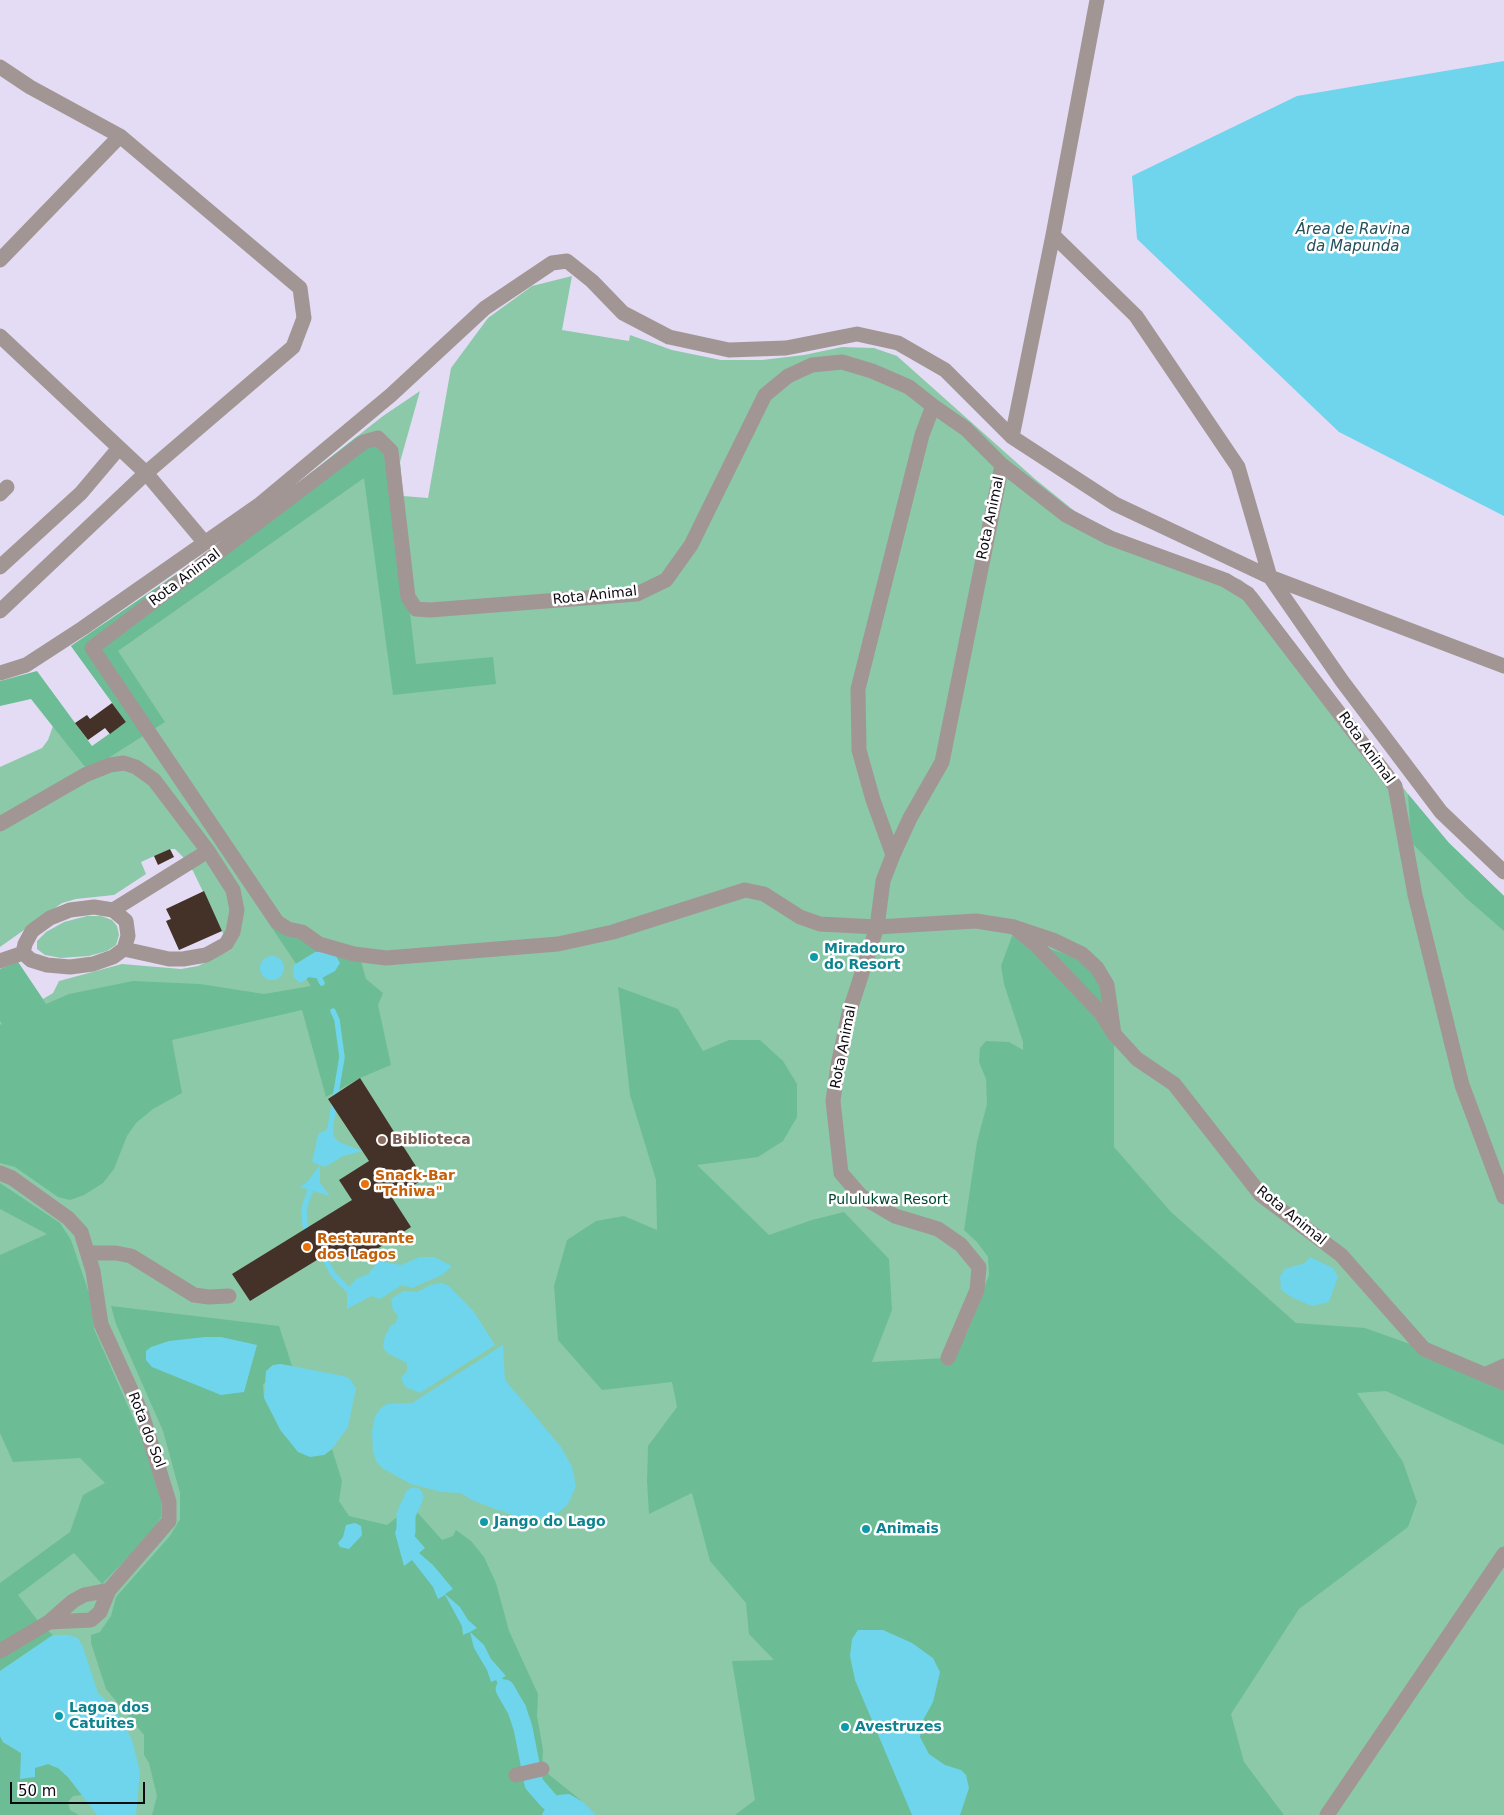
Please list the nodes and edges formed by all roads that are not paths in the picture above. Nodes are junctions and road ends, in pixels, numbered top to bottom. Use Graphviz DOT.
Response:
graph roads {
  1 [pos="1096,0"];
  2 [pos="0,67"];
  3 [pos="120,136"];
  4 [pos="1053,235"];
  5 [pos="0,260"];
  6 [pos="0,336"];
  7 [pos="933,406"];
  8 [pos="1012,437"];
  9 [pos="119,448"];
  10 [pos="1002,465"];
  11 [pos="146,473"];
  12 [pos="205,543"];
  13 [pos="0,567"];
  14 [pos="1270,577"];
  15 [pos="0,611"];
  16 [pos="1504,666"];
  17 [pos="0,672"];
  18 [pos="0,824"];
  19 [pos="208,851"];
  20 [pos="893,855"];
  21 [pos="1504,872"];
  22 [pos="114,910"];
  23 [pos="877,927"];
  24 [pos="1014,927"];
  25 [pos="124,949"];
  26 [pos="23,953"];
  27 [pos="0,961"];
  28 [pos="1114,1034"];
  29 [pos="0,1173"];
  30 [pos="1504,1197"];
  31 [pos="88,1253"];
  32 [pos="229,1296"];
  33 [pos="948,1358"];
  34 [pos="1504,1366"];
  35 [pos="1484,1376"];
  36 [pos="1504,1383"];
  37 [pos="1504,1554"];
  38 [pos="109,1590"];
  39 [pos="49,1622"];
  40 [pos="0,1650"];
  41 [pos="542,1769"];
  42 [pos="516,1775"];
  43 [pos="1327,1815"];
  1 -- 4 [label="street"];
  2 -- 3 [label="street"];
  3 -- 5 [label="street"];
  3 -- 11 [label="street"];
  4 -- 8 [label="street"];
  4 -- 14 [label="street"];
  6 -- 9 [label="street"];
  7 -- 10 [label="street, Rota Animal"];
  7 -- 20 [label="street"];
  7 -- 23 [label="street, Rota Animal"];
  8 -- 12 [label="street"];
  8 -- 14 [label="street"];
  9 -- 11 [label="street"];
  9 -- 13 [label="street"];
  10 -- 20 [label="street, Rota Animal"];
  10 -- 30 [label="street, Rota Animal"];
  11 -- 12 [label="street"];
  11 -- 15 [label="street"];
  12 -- 17 [label="street"];
  14 -- 16 [label="street"];
  14 -- 21 [label="street"];
  18 -- 19 [label="street"];
  19 -- 22 [label="street"];
  19 -- 25 [label="street"];
  20 -- 23 [label="street, Rota Animal"];
  22 -- 25 [label="street"];
  22 -- 26 [label="street"];
  23 -- 24 [label="street, Rota Animal"];
  23 -- 33 [label="street, Rota Animal"];
  24 -- 28 [label="street, Rota Animal"];
  24 -- 28 [label="street, Rota Animal"];
  25 -- 26 [label="street"];
  26 -- 27 [label="street"];
  28 -- 35 [label="street, Rota Animal"];
  29 -- 31 [label="street, Rota do Sol"];
  31 -- 32 [label="street"];
  31 -- 38 [label="street, Rota do Sol"];
  34 -- 35 [label="street"];
  35 -- 36 [label="street, Rota Animal"];
  37 -- 43 [label="street"];
  38 -- 39 [label="street, Rota do Sol"];
  38 -- 39 [label="street, Rota do Sol"];
  39 -- 40 [label="street, Rota do Sol"];
  41 -- 42 [label="street"];
}
